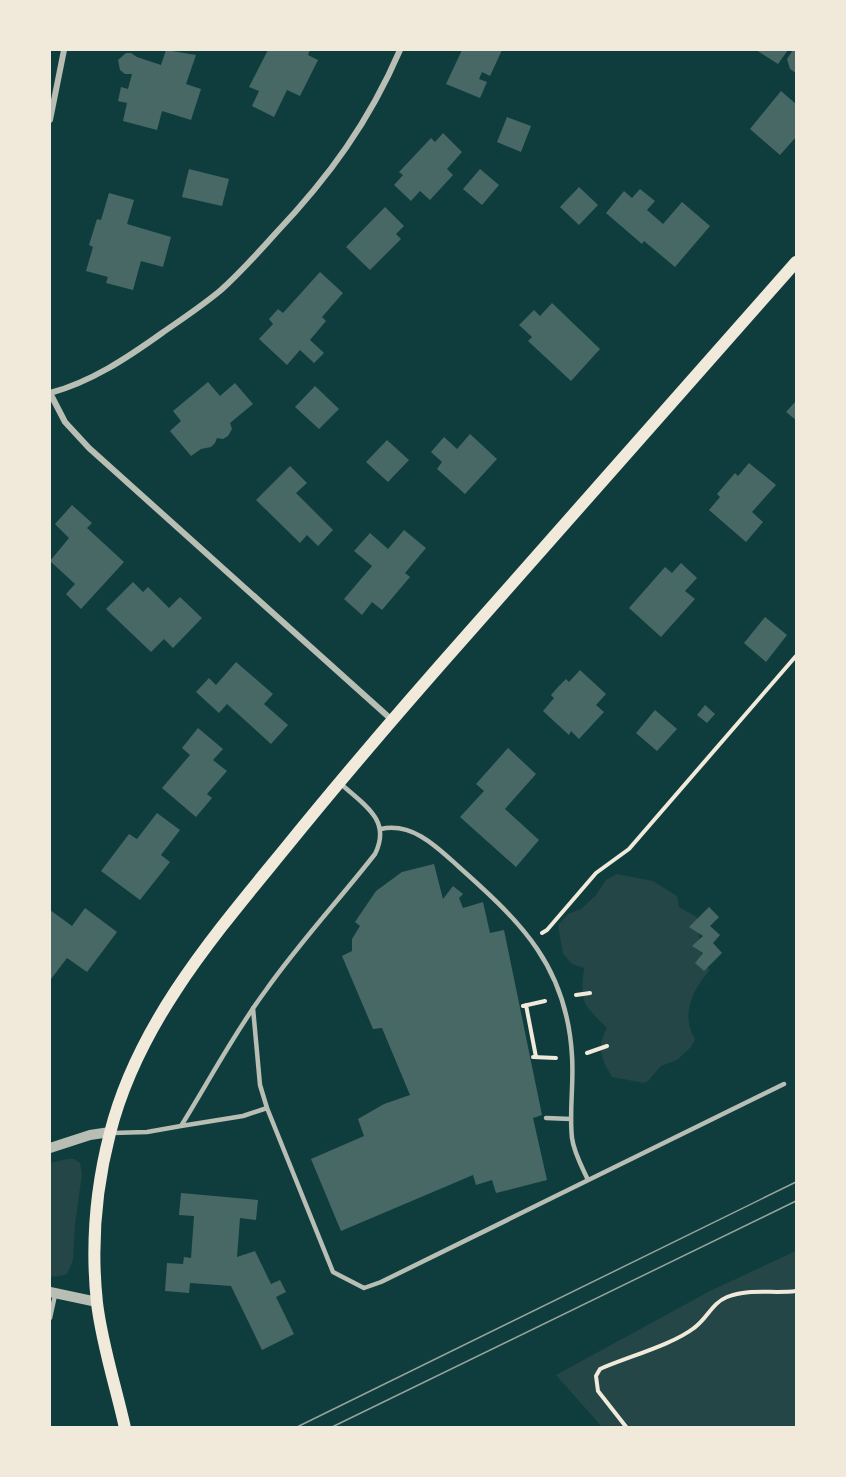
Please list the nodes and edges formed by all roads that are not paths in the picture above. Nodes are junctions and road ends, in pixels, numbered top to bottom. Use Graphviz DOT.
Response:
graph roads {
  1 [pos="64,50"];
  2 [pos="400,50"];
  3 [pos="50,120"];
  4 [pos="796,262"];
  5 [pos="50,393"];
  6 [pos="392,720"];
  7 [pos="339,782"];
  8 [pos="381,829"];
  9 [pos="253,1008"];
  10 [pos="784,1084"];
  11 [pos="267,1108"];
  12 [pos="546,1118"];
  13 [pos="571,1119"];
  14 [pos="181,1126"];
  15 [pos="110,1132"];
  16 [pos="50,1148"];
  17 [pos="588,1180"];
  18 [pos="52,1293"];
  19 [pos="97,1302"];
  20 [pos="50,1318"];
  21 [pos="125,1428"];
  1 -- 3 [label="street"];
  2 -- 5 [label="street"];
  4 -- 6 [label="main road"];
  5 -- 6 [label="street"];
  6 -- 7 [label="main road"];
  7 -- 8 [label="lane"];
  7 -- 15 [label="main road"];
  8 -- 9 [label="lane"];
  8 -- 13 [label="lane"];
  9 -- 11 [label="lane"];
  9 -- 14 [label="lane"];
  10 -- 17 [label="lane"];
  11 -- 14 [label="lane"];
  11 -- 17 [label="lane"];
  12 -- 13 [label="lane"];
  13 -- 17 [label="lane"];
  14 -- 15 [label="lane"];
  15 -- 16 [label="street"];
  15 -- 19 [label="main road"];
  18 -- 19 [label="street"];
  18 -- 20 [label="lane"];
  19 -- 21 [label="main road"];
}
